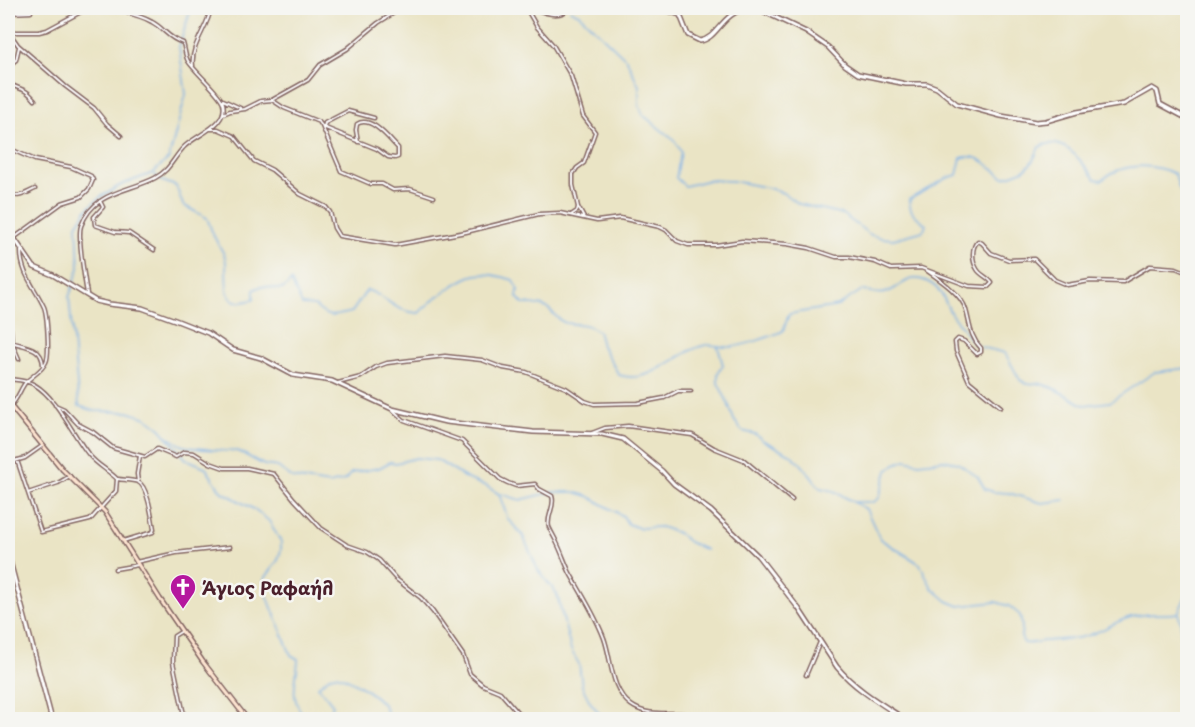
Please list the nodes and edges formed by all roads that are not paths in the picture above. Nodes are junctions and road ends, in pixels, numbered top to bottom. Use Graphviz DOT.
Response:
graph roads {
  1 [pos="88,8"];
  2 [pos="106,8"];
  3 [pos="211,8"];
  4 [pos="402,8"];
  5 [pos="526,8"];
  6 [pos="534,8"];
  7 [pos="569,8"];
  8 [pos="660,8"];
  9 [pos="749,8"];
  10 [pos="756,8"];
  11 [pos="31,12"];
  12 [pos="8,13"];
  13 [pos="8,32"];
  14 [pos="19,45"];
  15 [pos="8,66"];
  16 [pos="193,66"];
  17 [pos="8,83"];
  18 [pos="221,98"];
  19 [pos="35,100"];
  20 [pos="272,100"];
  21 [pos="242,109"];
  22 [pos="222,115"];
  23 [pos="374,118"];
  24 [pos="1188,119"];
  25 [pos="323,126"];
  26 [pos="210,129"];
  27 [pos="121,136"];
  28 [pos="358,142"];
  29 [pos="8,148"];
  30 [pos="35,189"];
  31 [pos="8,194"];
  32 [pos="434,196"];
  33 [pos="100,201"];
  34 [pos="578,207"];
  35 [pos="9,212"];
  36 [pos="571,215"];
  37 [pos="584,218"];
  38 [pos="8,235"];
  39 [pos="14,238"];
  40 [pos="154,250"];
  41 [pos="21,251"];
  42 [pos="924,269"];
  43 [pos="1188,273"];
  44 [pos="87,296"];
  45 [pos="8,319"];
  46 [pos="8,341"];
  47 [pos="12,343"];
  48 [pos="19,358"];
  49 [pos="43,367"];
  50 [pos="8,379"];
  51 [pos="26,382"];
  52 [pos="338,383"];
  53 [pos="692,392"];
  54 [pos="9,405"];
  55 [pos="55,405"];
  56 [pos="1001,407"];
  57 [pos="393,409"];
  58 [pos="592,433"];
  59 [pos="43,445"];
  60 [pos="140,456"];
  61 [pos="17,460"];
  62 [pos="8,463"];
  63 [pos="70,476"];
  64 [pos="116,478"];
  65 [pos="138,482"];
  66 [pos="28,493"];
  67 [pos="792,500"];
  68 [pos="101,509"];
  69 [pos="123,541"];
  70 [pos="230,548"];
  71 [pos="8,554"];
  72 [pos="137,563"];
  73 [pos="115,569"];
  74 [pos="182,631"];
  75 [pos="820,642"];
  76 [pos="806,675"];
  77 [pos="52,720"];
  78 [pos="185,720"];
  79 [pos="248,720"];
  80 [pos="524,720"];
  81 [pos="710,720"];
  82 [pos="906,720"];
  1 -- 13 [label="street"];
  2 -- 16 [label="street"];
  3 -- 16 [label="street"];
  4 -- 20 [label="street"];
  5 -- 34 [label="street"];
  6 -- 7 [label="street"];
  8 -- 9 [label="street"];
  10 -- 24 [label="street"];
  11 -- 12 [label="street"];
  13 -- 14 [label="street"];
  14 -- 15 [label="street"];
  14 -- 27 [label="street"];
  16 -- 18 [label="street"];
  17 -- 19 [label="street"];
  18 -- 21 [label="street"];
  18 -- 22 [label="street"];
  20 -- 21 [label="street"];
  20 -- 25 [label="street"];
  21 -- 22 [label="street"];
  22 -- 26 [label="street"];
  23 -- 25 [label="street"];
  25 -- 28 [label="street"];
  25 -- 32 [label="street"];
  26 -- 33 [label="street"];
  26 -- 36 [label="street"];
  28 -- 28 [label="street"];
  29 -- 39 [label="street"];
  30 -- 31 [label="street"];
  31 -- 35 [label="street"];
  33 -- 40 [label="street"];
  33 -- 44 [label="street"];
  34 -- 36 [label="street"];
  34 -- 37 [label="street"];
  35 -- 39 [label="street"];
  36 -- 37 [label="street"];
  37 -- 42 [label="street"];
  38 -- 39 [label="street"];
  39 -- 41 [label="street"];
  41 -- 44 [label="street"];
  41 -- 49 [label="street"];
  42 -- 43 [label="street"];
  42 -- 56 [label="street"];
  44 -- 52 [label="street"];
  45 -- 47 [label="street"];
  46 -- 47 [label="street"];
  47 -- 48 [label="street"];
  47 -- 49 [label="street"];
  49 -- 51 [label="street"];
  50 -- 51 [label="street"];
  51 -- 54 [label="street"];
  51 -- 55 [label="street"];
  52 -- 53 [label="street"];
  52 -- 57 [label="street"];
  54 -- 59 [label="main road"];
  55 -- 60 [label="street"];
  55 -- 64 [label="street"];
  57 -- 58 [label="street"];
  57 -- 81 [label="street"];
  58 -- 67 [label="street"];
  58 -- 75 [label="street"];
  59 -- 61 [label="street"];
  59 -- 63 [label="main road"];
  60 -- 65 [label="street"];
  60 -- 80 [label="street"];
  61 -- 62 [label="street"];
  61 -- 66 [label="street"];
  63 -- 66 [label="street"];
  63 -- 68 [label="main road"];
  64 -- 65 [label="street"];
  64 -- 68 [label="street"];
  65 -- 69 [label="street"];
  66 -- 68 [label="street"];
  68 -- 69 [label="main road"];
  69 -- 72 [label="main road"];
  70 -- 72 [label="street"];
  71 -- 77 [label="street"];
  72 -- 73 [label="street"];
  72 -- 74 [label="main road"];
  74 -- 78 [label="street"];
  74 -- 79 [label="main road"];
  75 -- 76 [label="street"];
  75 -- 82 [label="street"];
}
